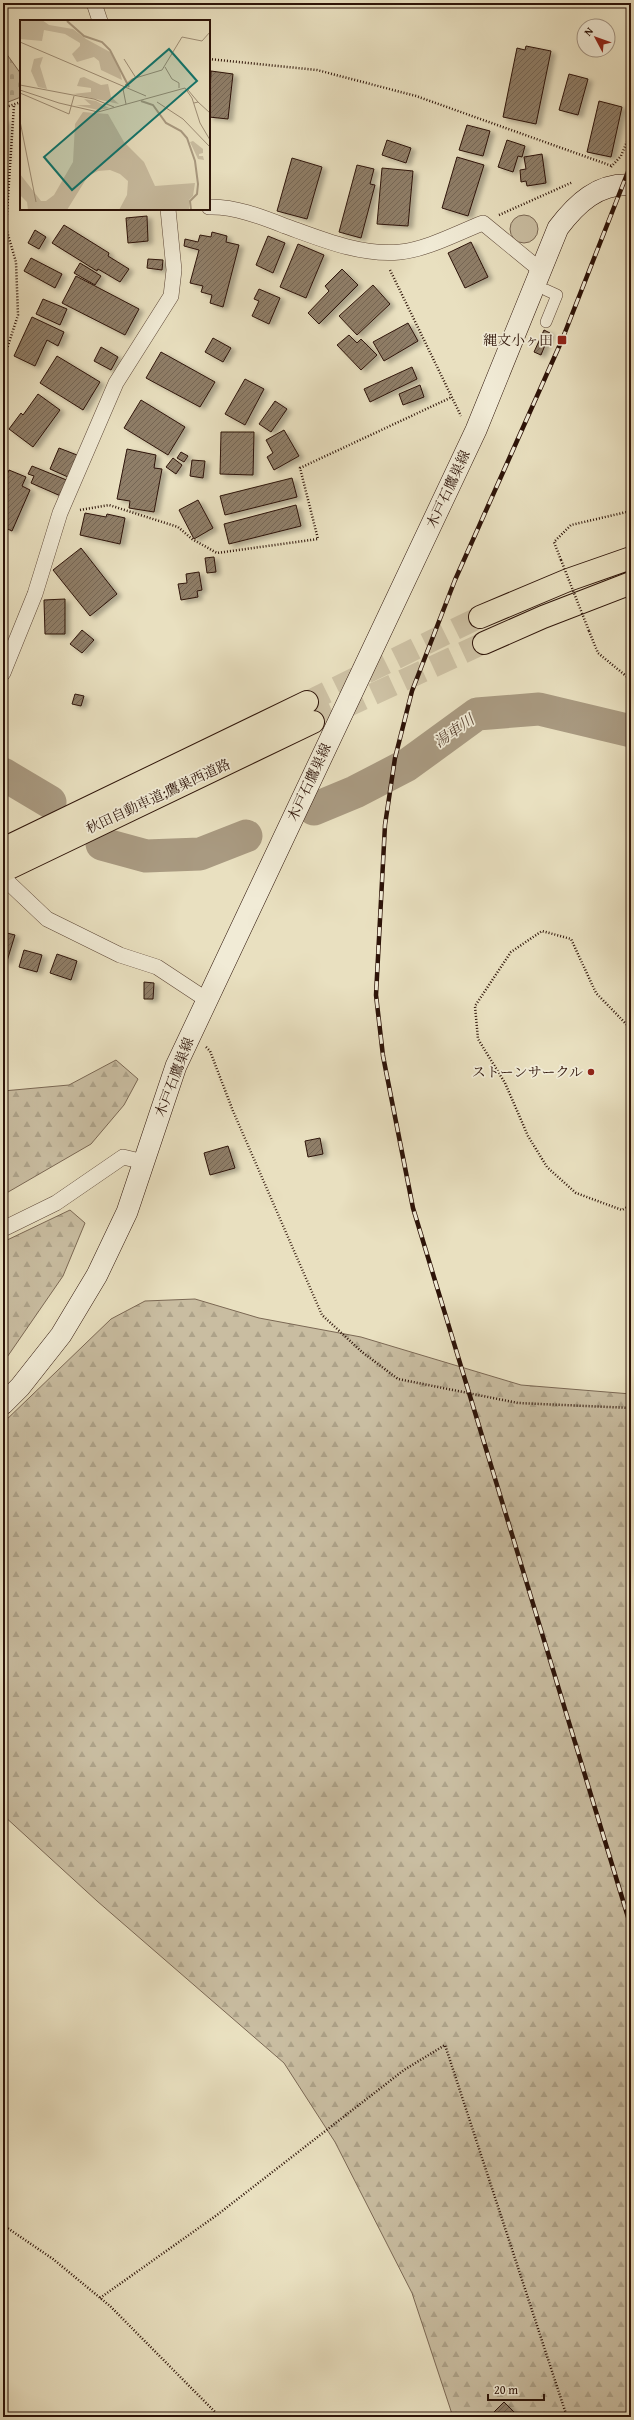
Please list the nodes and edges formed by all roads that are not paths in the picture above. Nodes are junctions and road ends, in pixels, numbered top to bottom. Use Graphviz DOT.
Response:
graph roads {
  1 [pos="94,3"];
  2 [pos="100,20"];
  3 [pos="631,185"];
  4 [pos="210,207"];
  5 [pos="168,210"];
  6 [pos="539,269"];
  7 [pos="546,290"];
  8 [pos="546,322"];
  9 [pos="631,558"];
  10 [pos="631,583"];
  11 [pos="480,617"];
  12 [pos="484,643"];
  13 [pos="8,644"];
  14 [pos="3,673"];
  15 [pos="3,849"];
  16 [pos="6,877"];
  17 [pos="207,1000"];
  18 [pos="144,1162"];
  19 [pos="3,1229"];
  20 [pos="3,1404"];
  1 -- 2 [label="street"];
  3 -- 6 [label="main road, 木戸石鷹巣線"];
  4 -- 6 [label="street"];
  5 -- 13 [label="street"];
  6 -- 17 [label="main road, 木戸石鷹巣線"];
  7 -- 8 [label="street"];
  9 -- 11 [label="highway"];
  10 -- 12 [label="highway"];
  13 -- 14 [label="street"];
  15 -- 16 [label="highway, 秋田自動車道;鷹巣西道路"];
  16 -- 17 [label="street"];
  17 -- 18 [label="main road, 木戸石鷹巣線"];
  18 -- 19 [label="street"];
  18 -- 20 [label="main road, 木戸石鷹巣線"];
}
